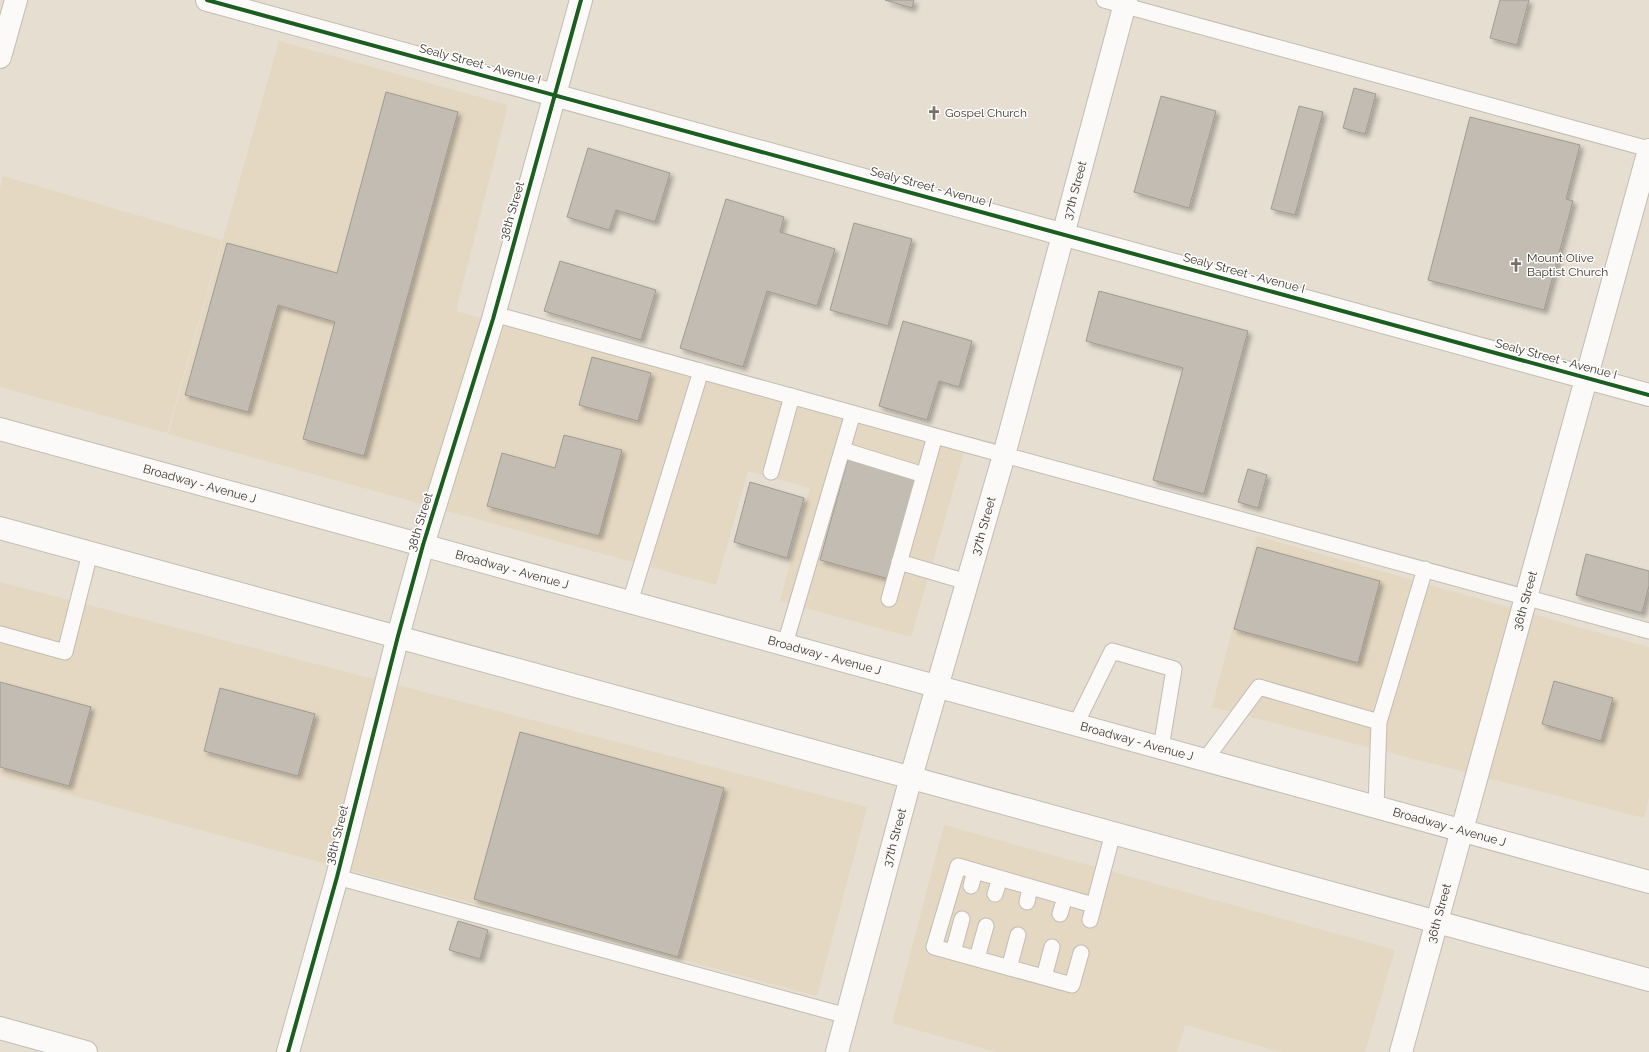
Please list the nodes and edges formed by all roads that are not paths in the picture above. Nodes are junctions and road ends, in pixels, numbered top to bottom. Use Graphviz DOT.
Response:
graph roads {
  1 [pos="16,0"];
  2 [pos="208,0"];
  3 [pos="581,0"];
  4 [pos="1119,2"];
  5 [pos="0,57"];
  6 [pos="555,95"];
  7 [pos="1649,149"];
  8 [pos="1063,234"];
  9 [pos="494,314"];
  10 [pos="701,371"];
  11 [pos="1586,378"];
  12 [pos="792,396"];
  13 [pos="1649,396"];
  14 [pos="853,414"];
  15 [pos="0,429"];
  16 [pos="935,436"];
  17 [pos="843,450"];
  18 [pos="1004,455"];
  19 [pos="772,472"];
  20 [pos="924,474"];
  21 [pos="0,528"];
  22 [pos="423,545"];
  23 [pos="90,553"];
  24 [pos="899,562"];
  25 [pos="1425,569"];
  26 [pos="967,582"];
  27 [pos="1526,597"];
  28 [pos="889,599"];
  29 [pos="630,602"];
  30 [pos="1649,631"];
  31 [pos="0,634"];
  32 [pos="398,636"];
  33 [pos="785,644"];
  34 [pos="937,686"];
  35 [pos="1379,722"];
  36 [pos="1076,724"];
  37 [pos="1161,748"];
  38 [pos="1205,760"];
  39 [pos="911,777"];
  40 [pos="1376,807"];
  41 [pos="1462,830"];
  42 [pos="1113,832"];
  43 [pos="975,871"];
  44 [pos="337,877"];
  45 [pos="1000,878"];
  46 [pos="1649,882"];
  47 [pos="971,886"];
  48 [pos="1030,887"];
  49 [pos="995,894"];
  50 [pos="1065,897"];
  51 [pos="1027,902"];
  52 [pos="1093,905"];
  53 [pos="1060,914"];
  54 [pos="962,919"];
  55 [pos="1090,920"];
  56 [pos="1437,922"];
  57 [pos="986,926"];
  58 [pos="1018,935"];
  59 [pos="1052,947"];
  60 [pos="953,952"];
  61 [pos="1081,953"];
  62 [pos="977,958"];
  63 [pos="1009,968"];
  64 [pos="1044,977"];
  65 [pos="1649,980"];
  66 [pos="847,1016"];
  67 [pos="0,1028"];
  68 [pos="86,1052"];
  69 [pos="288,1052"];
  70 [pos="838,1052"];
  71 [pos="1401,1052"];
  1 -- 5 [label="main road"];
  2 -- 6 [label="main road, Sealy Street - Avenue I"];
  3 -- 6 [label="main road, 38th Street"];
  4 -- 7 [label="lane"];
  4 -- 8 [label="main road, 37th Street"];
  6 -- 8 [label="main road, Sealy Street - Avenue I"];
  6 -- 9 [label="main road, 38th Street"];
  7 -- 11 [label="main road, 36th Street"];
  8 -- 11 [label="main road, Sealy Street - Avenue I"];
  8 -- 18 [label="main road, 37th Street"];
  9 -- 10 [label="lane"];
  9 -- 22 [label="main road, 38th Street"];
  10 -- 12 [label="lane"];
  10 -- 29 [label="lane"];
  11 -- 13 [label="main road, Sealy Street - Avenue I"];
  11 -- 27 [label="main road, 36th Street"];
  12 -- 14 [label="lane"];
  12 -- 19 [label="lane"];
  14 -- 16 [label="lane"];
  14 -- 17 [label="lane"];
  15 -- 22 [label="main road, Broadway - Avenue J"];
  16 -- 18 [label="lane"];
  16 -- 20 [label="lane"];
  17 -- 20 [label="lane"];
  17 -- 33 [label="lane"];
  18 -- 25 [label="lane"];
  18 -- 26 [label="main road, 37th Street"];
  20 -- 24 [label="lane"];
  21 -- 23 [label="main road"];
  22 -- 29 [label="main road, Broadway - Avenue J"];
  22 -- 32 [label="main road, 38th Street"];
  23 -- 31 [label="lane"];
  23 -- 32 [label="main road"];
  24 -- 26 [label="lane"];
  24 -- 28 [label="lane"];
  25 -- 27 [label="lane"];
  25 -- 35 [label="lane"];
  26 -- 34 [label="main road, 37th Street"];
  27 -- 30 [label="lane"];
  27 -- 41 [label="main road, 36th Street"];
  29 -- 33 [label="main road, Broadway - Avenue J"];
  32 -- 39 [label="main road"];
  32 -- 44 [label="main road, 38th Street"];
  33 -- 34 [label="main road, Broadway - Avenue J"];
  34 -- 36 [label="main road, Broadway - Avenue J"];
  34 -- 39 [label="main road, 37th Street"];
  35 -- 38 [label="lane"];
  35 -- 40 [label="lane"];
  36 -- 37 [label="main road, Broadway - Avenue J"];
  36 -- 37 [label="lane"];
  37 -- 38 [label="main road, Broadway - Avenue J"];
  38 -- 40 [label="main road, Broadway - Avenue J"];
  39 -- 42 [label="main road"];
  39 -- 66 [label="main road, 37th Street"];
  40 -- 41 [label="main road, Broadway - Avenue J"];
  41 -- 46 [label="main road, Broadway - Avenue J"];
  41 -- 56 [label="main road, 36th Street"];
  42 -- 52 [label="lane"];
  42 -- 56 [label="main road"];
  43 -- 45 [label="lane"];
  43 -- 47 [label="lane"];
  43 -- 60 [label="lane"];
  44 -- 66 [label="lane"];
  44 -- 69 [label="main road, 38th Street"];
  45 -- 48 [label="lane"];
  45 -- 49 [label="lane"];
  48 -- 50 [label="lane"];
  48 -- 51 [label="lane"];
  50 -- 52 [label="lane"];
  50 -- 53 [label="lane"];
  52 -- 55 [label="lane"];
  54 -- 60 [label="lane"];
  56 -- 65 [label="main road"];
  56 -- 71 [label="main road, 36th Street"];
  57 -- 62 [label="lane"];
  58 -- 63 [label="lane"];
  59 -- 64 [label="lane"];
  60 -- 62 [label="lane"];
  61 -- 64 [label="lane"];
  62 -- 63 [label="lane"];
  63 -- 64 [label="lane"];
  66 -- 70 [label="main road, 37th Street"];
  67 -- 68 [label="main road"];
}
